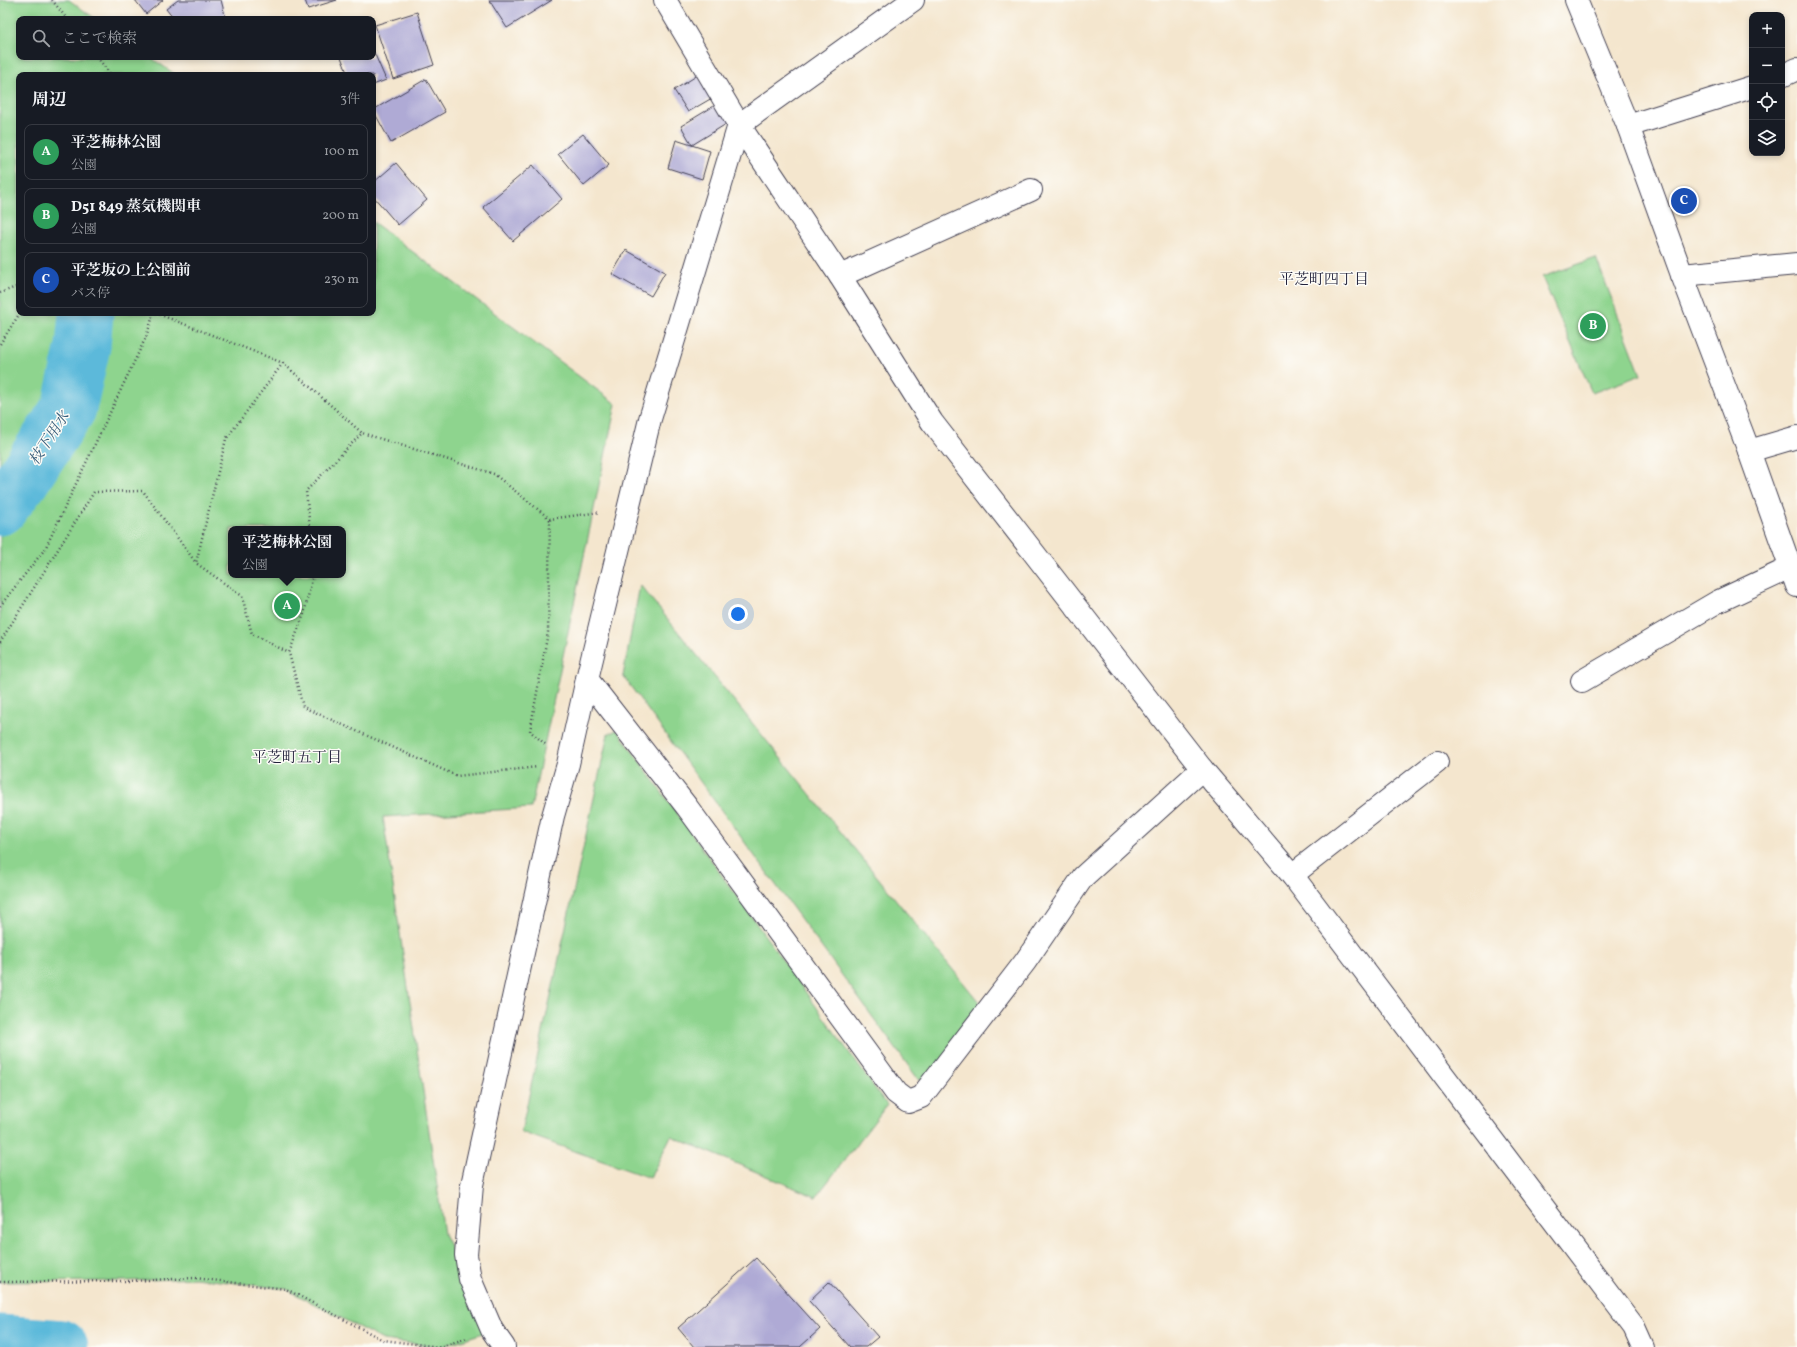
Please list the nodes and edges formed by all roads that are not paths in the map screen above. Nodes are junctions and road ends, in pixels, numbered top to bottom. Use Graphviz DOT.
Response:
graph roads {
  1 [pos="665,0"];
  2 [pos="913,0"];
  3 [pos="1576,0"];
  4 [pos="1797,69"];
  5 [pos="1785,75"];
  6 [pos="1749,88"];
  7 [pos="739,125"];
  8 [pos="1628,126"];
  9 [pos="1031,190"];
  10 [pos="1797,264"];
  11 [pos="1682,275"];
  12 [pos="840,276"];
  13 [pos="1797,437"];
  14 [pos="1749,451"];
  15 [pos="1794,577"];
  16 [pos="587,679"];
  17 [pos="1582,681"];
  18 [pos="1437,762"];
  19 [pos="1202,769"];
  20 [pos="1292,875"];
  21 [pos="498,1339"];
  22 [pos="1643,1347"];
  1 -- 7 [label="street"];
  2 -- 7 [label="street"];
  3 -- 8 [label="street"];
  4 -- 5 [label="street"];
  6 -- 8 [label="street"];
  7 -- 12 [label="street"];
  7 -- 16 [label="street"];
  8 -- 11 [label="street"];
  9 -- 12 [label="street"];
  10 -- 11 [label="street"];
  11 -- 14 [label="street"];
  12 -- 19 [label="street"];
  13 -- 14 [label="street"];
  14 -- 15 [label="street"];
  15 -- 17 [label="street"];
  16 -- 19 [label="street"];
  16 -- 21 [label="street"];
  18 -- 20 [label="street"];
  19 -- 20 [label="street"];
  20 -- 22 [label="street"];
}
